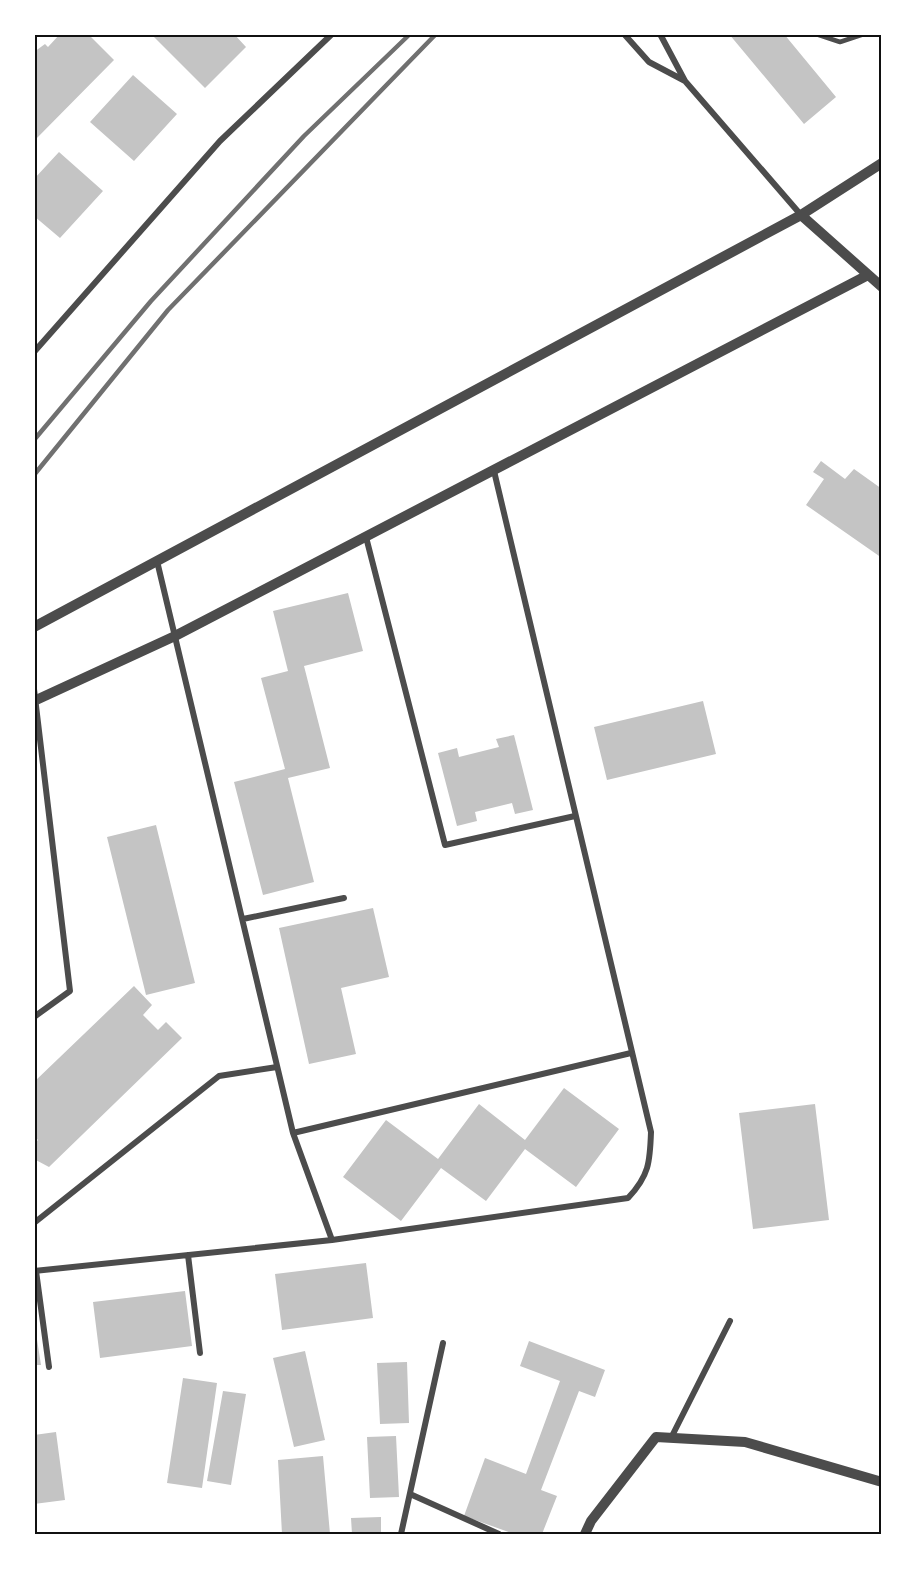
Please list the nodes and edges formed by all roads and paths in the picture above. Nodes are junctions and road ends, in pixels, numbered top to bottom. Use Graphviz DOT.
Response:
graph roads {
  1 [pos="332,34"];
  2 [pos="624,34"];
  3 [pos="660,34"];
  4 [pos="816,34"];
  5 [pos="864,34"];
  6 [pos="685,81"];
  7 [pos="882,163"];
  8 [pos="801,215"];
  9 [pos="868,275"];
  10 [pos="882,287"];
  11 [pos="34,352"];
  12 [pos="494,471"];
  13 [pos="366,537"];
  14 [pos="158,561"];
  15 [pos="34,627"];
  16 [pos="175,636"];
  17 [pos="34,689"];
  18 [pos="36,701"];
  19 [pos="575,816"];
  20 [pos="344,898"];
  21 [pos="243,920"];
  22 [pos="34,1017"];
  23 [pos="631,1053"];
  24 [pos="277,1067"];
  25 [pos="293,1133"];
  26 [pos="34,1224"];
  27 [pos="332,1240"];
  28 [pos="188,1255"];
  29 [pos="35,1271"];
  30 [pos="730,1321"];
  31 [pos="443,1342"];
  32 [pos="200,1353"];
  33 [pos="49,1367"];
  34 [pos="671,1438"];
  35 [pos="882,1482"];
  36 [pos="410,1494"];
  37 [pos="401,1534"];
  38 [pos="499,1534"];
  39 [pos="585,1534"];
  1 -- 11 [label="street"];
  2 -- 6 [label="street"];
  3 -- 6 [label="street"];
  4 -- 5 [label="lane"];
  6 -- 8 [label="street"];
  7 -- 8 [label="street"];
  8 -- 9 [label="street"];
  8 -- 14 [label="street"];
  9 -- 10 [label="street"];
  9 -- 12 [label="street"];
  12 -- 13 [label="street"];
  12 -- 19 [label="street"];
  13 -- 16 [label="street"];
  13 -- 19 [label="street"];
  14 -- 15 [label="street"];
  14 -- 16 [label="street"];
  16 -- 18 [label="street"];
  16 -- 21 [label="street"];
  17 -- 18 [label="street"];
  18 -- 22 [label="street"];
  19 -- 23 [label="street"];
  20 -- 21 [label="street"];
  21 -- 24 [label="street"];
  23 -- 25 [label="street"];
  23 -- 27 [label="street"];
  24 -- 25 [label="street"];
  24 -- 26 [label="street"];
  25 -- 27 [label="street"];
  27 -- 28 [label="street"];
  28 -- 29 [label="street"];
  28 -- 32 [label="street"];
  29 -- 33 [label="street"];
  30 -- 34 [label="street"];
  31 -- 36 [label="street"];
  34 -- 35 [label="street"];
  34 -- 39 [label="street"];
  36 -- 37 [label="street"];
  36 -- 38 [label="street"];
}
